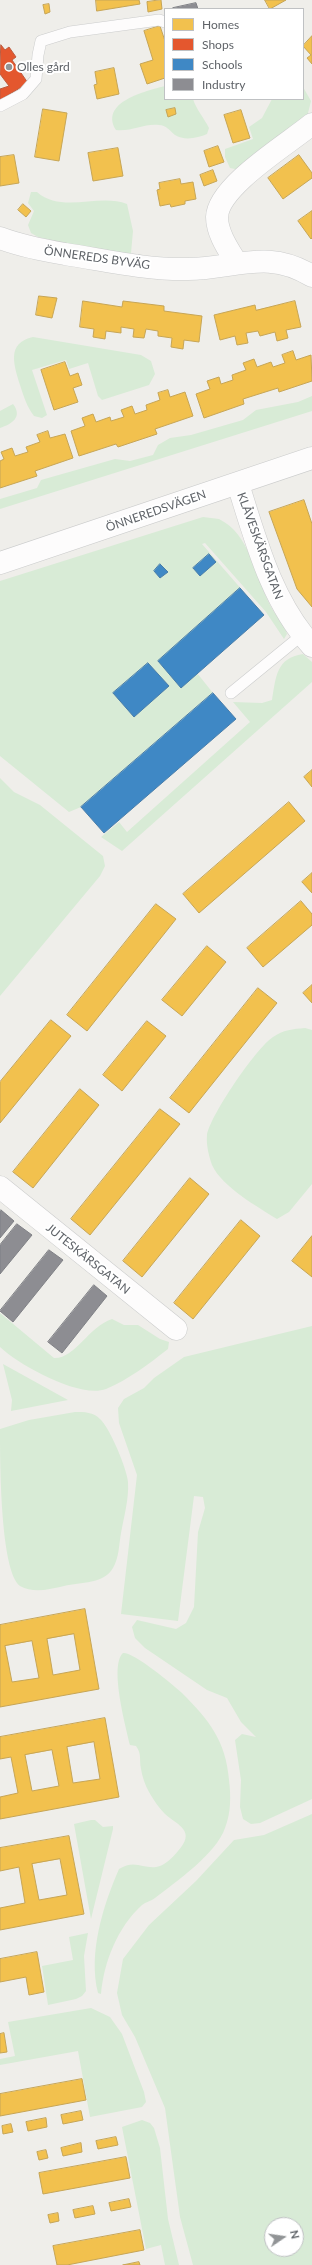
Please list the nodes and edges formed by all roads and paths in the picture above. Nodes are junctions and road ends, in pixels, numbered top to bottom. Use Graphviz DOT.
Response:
graph roads {
  1 [pos="164,22"];
  2 [pos="0,106"];
  3 [pos="312,124"];
  4 [pos="0,238"];
  5 [pos="236,262"];
  6 [pos="312,276"];
  7 [pos="312,458"];
  8 [pos="238,484"];
  9 [pos="0,563"];
  10 [pos="307,640"];
  11 [pos="232,692"];
  12 [pos="0,1187"];
  13 [pos="176,1329"];
  1 -- 2 [label="lane"];
  3 -- 5 [label="street"];
  4 -- 5 [label="street, ÖNNEREDS BYVÄG"];
  5 -- 6 [label="street, ÖNNEREDS BYVÄG"];
  7 -- 8 [label="street, ÖNNEREDSVÄGEN"];
  8 -- 9 [label="street, ÖNNEREDSVÄGEN"];
  8 -- 10 [label="street, KLÅVESKÄRSGATAN"];
  10 -- 11 [label="lane"];
  12 -- 13 [label="street, JUTESKÄRSGATAN"];
}
